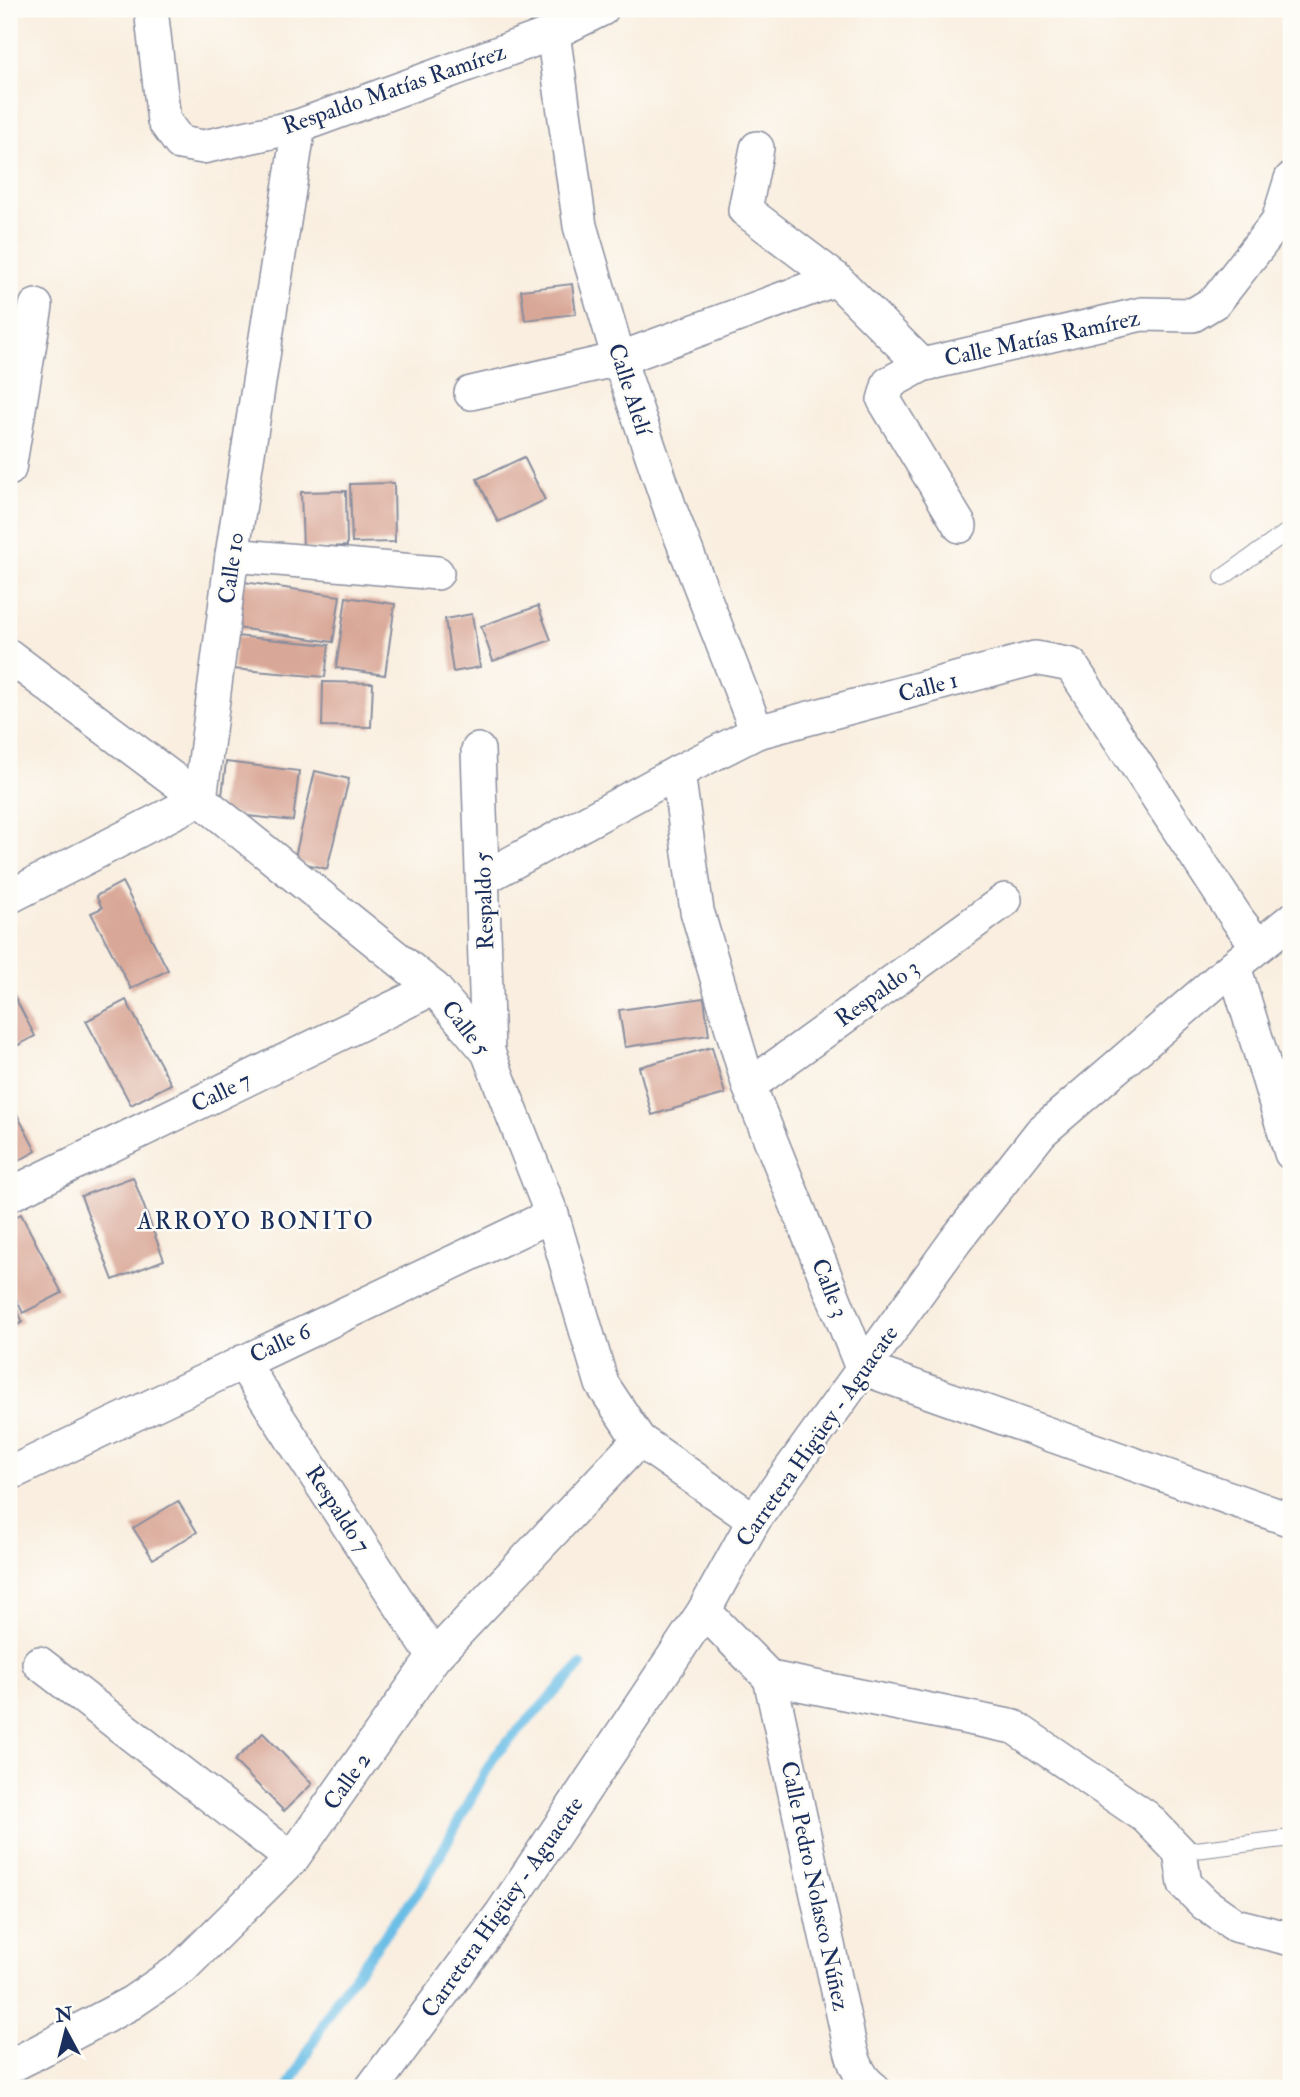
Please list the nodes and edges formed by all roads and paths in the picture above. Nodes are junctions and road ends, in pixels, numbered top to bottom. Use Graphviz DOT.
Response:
graph roads {
  1 [pos="151,9"];
  2 [pos="602,9"];
  3 [pos="553,33"];
  4 [pos="299,126"];
  5 [pos="757,148"];
  6 [pos="1291,179"];
  7 [pos="836,279"];
  8 [pos="36,306"];
  9 [pos="619,359"];
  10 [pos="922,365"];
  11 [pos="471,393"];
  12 [pos="9,469"];
  13 [pos="960,526"];
  14 [pos="1291,529"];
  15 [pos="232,555"];
  16 [pos="437,573"];
  17 [pos="1223,577"];
  18 [pos="9,656"];
  19 [pos="757,732"];
  20 [pos="478,750"];
  21 [pos="678,772"];
  22 [pos="200,799"];
  23 [pos="484,878"];
  24 [pos="9,897"];
  25 [pos="1005,900"];
  26 [pos="1291,920"];
  27 [pos="1246,956"];
  28 [pos="434,988"];
  29 [pos="488,1052"];
  30 [pos="749,1086"];
  31 [pos="1291,1153"];
  32 [pos="9,1195"];
  33 [pos="552,1214"];
  34 [pos="242,1362"];
  35 [pos="862,1368"];
  36 [pos="639,1440"];
  37 [pos="9,1474"];
  38 [pos="754,1520"];
  39 [pos="1291,1520"];
  40 [pos="704,1611"];
  41 [pos="434,1657"];
  42 [pos="39,1663"];
  43 [pos="770,1678"];
  44 [pos="1291,1838"];
  45 [pos="1180,1852"];
  46 [pos="292,1859"];
  47 [pos="1291,1939"];
  48 [pos="9,2067"];
  49 [pos="372,2088"];
  50 [pos="873,2088"];
  1 -- 4 [label="street, Respaldo Matías Ramírez"];
  2 -- 3 [label="street, Respaldo Matías Ramírez"];
  3 -- 4 [label="street, Respaldo Matías Ramírez"];
  3 -- 9 [label="street, Calle Alelí"];
  4 -- 15 [label="street, Calle 10"];
  5 -- 7 [label="street"];
  6 -- 10 [label="street, Calle Matías Ramírez"];
  7 -- 9 [label="street"];
  7 -- 10 [label="street"];
  8 -- 12 [label="street"];
  9 -- 11 [label="street"];
  9 -- 19 [label="street, Calle Alelí"];
  10 -- 13 [label="street, Calle Matías Ramírez"];
  14 -- 17 [label="lane"];
  15 -- 16 [label="street"];
  15 -- 22 [label="street, Calle 10"];
  18 -- 22 [label="street, Calle 5"];
  19 -- 21 [label="street, Calle 1"];
  19 -- 27 [label="street, Calle 1"];
  20 -- 23 [label="street, Respaldo 5"];
  21 -- 23 [label="street, Calle 1"];
  21 -- 30 [label="street, Calle 3"];
  22 -- 24 [label="street"];
  22 -- 28 [label="street, Calle 5"];
  23 -- 29 [label="street, Respaldo 5"];
  25 -- 30 [label="street, Respaldo 3"];
  26 -- 27 [label="street, Carretera Higüey - Aguacate"];
  27 -- 31 [label="street"];
  27 -- 35 [label="street, Carretera Higüey - Aguacate"];
  28 -- 29 [label="street, Calle 5"];
  28 -- 32 [label="street, Calle 7"];
  29 -- 33 [label="street, Calle 5"];
  30 -- 35 [label="street, Calle 3"];
  33 -- 34 [label="street, Calle 6"];
  33 -- 36 [label="street, Calle 5"];
  34 -- 37 [label="street, Calle 6"];
  34 -- 41 [label="street, Respaldo 7"];
  35 -- 38 [label="street, Carretera Higüey - Aguacate"];
  35 -- 39 [label="street"];
  36 -- 38 [label="street, Calle 5"];
  36 -- 41 [label="street, Calle 2"];
  38 -- 40 [label="street, Carretera Higüey - Aguacate"];
  40 -- 43 [label="street"];
  40 -- 49 [label="street, Carretera Higüey - Aguacate"];
  41 -- 46 [label="street, Calle 2"];
  42 -- 46 [label="street"];
  43 -- 45 [label="street"];
  43 -- 50 [label="street, Calle Pedro Nolasco Núñez"];
  44 -- 45 [label="lane"];
  45 -- 47 [label="street"];
  46 -- 48 [label="street, Calle 2"];
}
